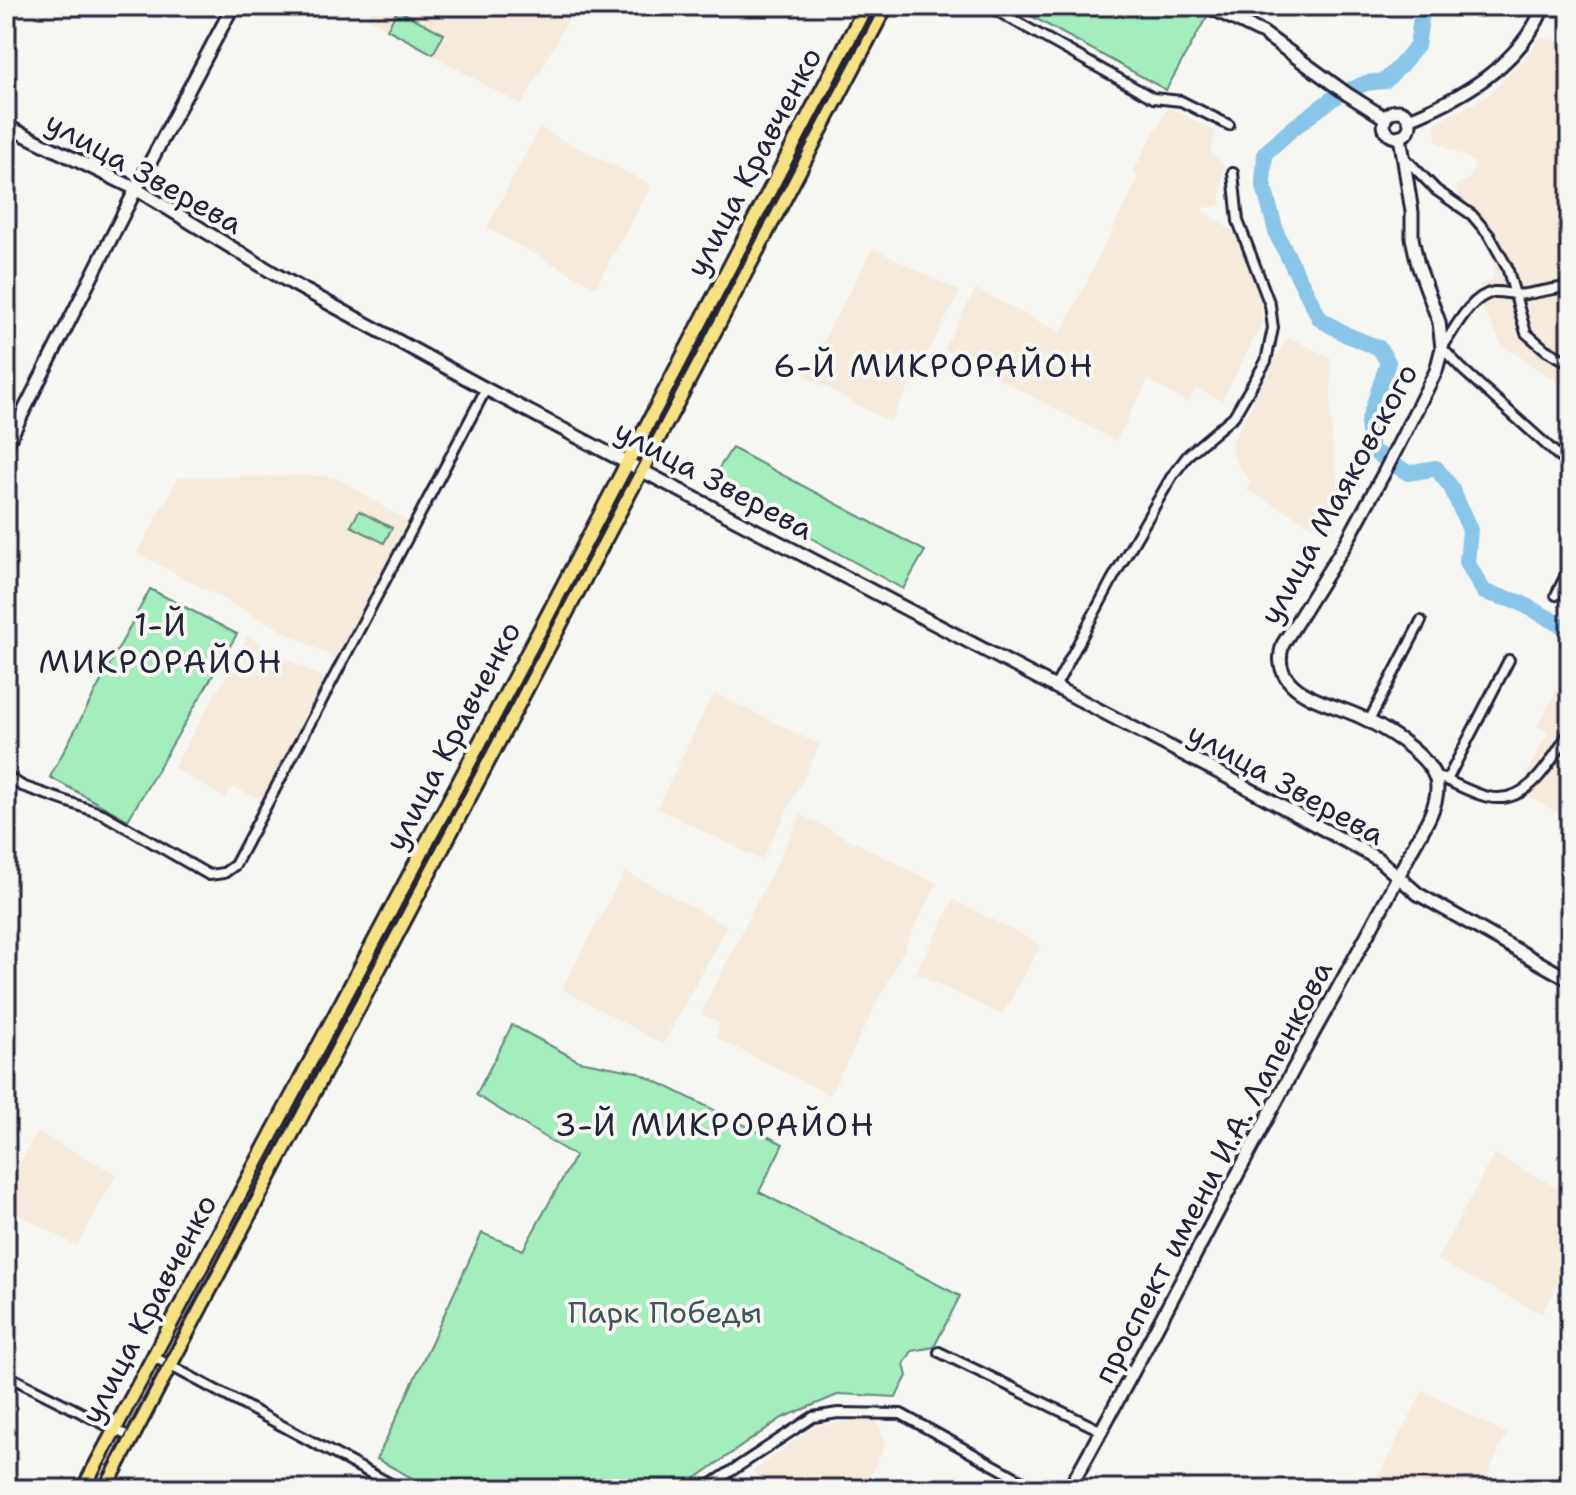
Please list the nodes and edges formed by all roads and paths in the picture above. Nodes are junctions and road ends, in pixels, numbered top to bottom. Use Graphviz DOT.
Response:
graph roads {
  1 [pos="233,6"];
  2 [pos="866,6"];
  3 [pos="886,6"];
  4 [pos="988,6"];
  5 [pos="1207,6"];
  6 [pos="1544,6"];
  7 [pos="1385,118"];
  8 [pos="1409,119"];
  9 [pos="1229,125"];
  10 [pos="6,126"];
  11 [pos="802,127"];
  12 [pos="819,135"];
  13 [pos="1400,136"];
  14 [pos="1402,156"];
  15 [pos="1233,173"];
  16 [pos="776,176"];
  17 [pos="793,184"];
  18 [pos="136,189"];
  19 [pos="1570,287"];
  20 [pos="1514,295"];
  21 [pos="1442,348"];
  22 [pos="1570,363"];
  23 [pos="668,384"];
  24 [pos="486,389"];
  25 [pos="684,392"];
  26 [pos="6,446"];
  27 [pos="627,462"];
  28 [pos="1570,466"];
  29 [pos="643,471"];
  30 [pos="575,560"];
  31 [pos="1570,567"];
  32 [pos="591,568"];
  33 [pos="1556,595"];
  34 [pos="1421,621"];
  35 [pos="544,622"];
  36 [pos="559,630"];
  37 [pos="524,658"];
  38 [pos="1509,660"];
  39 [pos="540,666"];
  40 [pos="1055,687"];
  41 [pos="496,710"];
  42 [pos="513,718"];
  43 [pos="1369,721"];
  44 [pos="1570,731"];
  45 [pos="467,764"];
  46 [pos="484,773"];
  47 [pos="6,776"];
  48 [pos="1442,778"];
  49 [pos="439,817"];
  50 [pos="456,826"];
  51 [pos="411,869"];
  52 [pos="1398,877"];
  53 [pos="428,878"];
  54 [pos="1570,980"];
  55 [pos="247,1179"];
  56 [pos="265,1187"];
  57 [pos="939,1352"];
  58 [pos="154,1357"];
  59 [pos="170,1367"];
  60 [pos="6,1375"];
  61 [pos="115,1430"];
  62 [pos="1102,1431"];
  63 [pos="132,1438"];
  64 [pos="90,1476"];
  65 [pos="106,1487"];
  66 [pos="83,1489"];
  67 [pos="400,1489"];
  68 [pos="704,1489"];
  69 [pos="1037,1489"];
  70 [pos="1069,1489"];
  1 -- 18 [label="main road"];
  2 -- 11 [label="main road, улица Кравченко"];
  3 -- 12 [label="main road, улица Кравченко"];
  4 -- 9 [label="street"];
  5 -- 7 [label="main road"];
  6 -- 8 [label="main road"];
  7 -- 8 [label="main road"];
  7 -- 13 [label="main road"];
  8 -- 13 [label="main road"];
  10 -- 18 [label="main road, улица Зверева"];
  11 -- 12 [label="street"];
  11 -- 16 [label="main road, улица Кравченко"];
  12 -- 17 [label="main road, улица Кравченко"];
  13 -- 14 [label="main road"];
  14 -- 20 [label="street"];
  14 -- 21 [label="main road"];
  15 -- 40 [label="street"];
  16 -- 17 [label="street"];
  16 -- 23 [label="main road, улица Кравченко"];
  17 -- 25 [label="main road, улица Кравченко"];
  18 -- 24 [label="main road, улица Зверева"];
  18 -- 26 [label="main road"];
  19 -- 20 [label="street"];
  20 -- 21 [label="street"];
  20 -- 22 [label="street"];
  21 -- 28 [label="street"];
  21 -- 43 [label="main road, улица Маяковского"];
  23 -- 25 [label="street"];
  23 -- 27 [label="main road, улица Кравченко"];
  24 -- 27 [label="main road, улица Зверева"];
  24 -- 47 [label="street"];
  25 -- 29 [label="main road, улица Кравченко"];
  27 -- 29 [label="main road, улица Зверева"];
  27 -- 30 [label="main road, улица Кравченко"];
  29 -- 32 [label="main road, улица Кравченко"];
  29 -- 40 [label="main road, улица Зверева"];
  30 -- 32 [label="street"];
  30 -- 35 [label="main road, улица Кравченко"];
  31 -- 33 [label="street"];
  32 -- 36 [label="main road, улица Кравченко"];
  34 -- 43 [label="street"];
  35 -- 36 [label="street"];
  35 -- 37 [label="main road, улица Кравченко"];
  36 -- 39 [label="main road, улица Кравченко"];
  37 -- 39 [label="street"];
  37 -- 41 [label="main road, улица Кравченко"];
  38 -- 48 [label="street"];
  39 -- 42 [label="main road, улица Кравченко"];
  40 -- 52 [label="main road, улица Зверева"];
  41 -- 42 [label="street"];
  41 -- 45 [label="main road, улица Кравченко"];
  42 -- 46 [label="main road, улица Кравченко"];
  43 -- 48 [label="main road"];
  44 -- 48 [label="street"];
  45 -- 46 [label="street"];
  45 -- 49 [label="main road, улица Кравченко"];
  46 -- 50 [label="main road, улица Кравченко"];
  48 -- 52 [label="main road, проспект имени И.А. Лапенкова"];
  49 -- 50 [label="street"];
  49 -- 51 [label="main road, улица Кравченко"];
  50 -- 53 [label="main road, улица Кравченко"];
  51 -- 53 [label="street"];
  51 -- 55 [label="main road, улица Кравченко"];
  52 -- 54 [label="main road, улица Зверева"];
  52 -- 62 [label="main road, проспект имени И.А. Лапенкова"];
  53 -- 56 [label="main road, улица Кравченко"];
  55 -- 56 [label="street"];
  55 -- 58 [label="main road, улица Кравченко"];
  56 -- 59 [label="main road, улица Кравченко"];
  57 -- 62 [label="street"];
  58 -- 59 [label="street"];
  58 -- 61 [label="main road, улица Кравченко"];
  59 -- 63 [label="main road, улица Кравченко"];
  59 -- 67 [label="street"];
  60 -- 61 [label="street"];
  61 -- 63 [label="street"];
  61 -- 64 [label="main road, улица Кравченко"];
  62 -- 70 [label="main road, проспект имени И.А. Лапенкова"];
  63 -- 65 [label="main road, улица Кравченко"];
  64 -- 65 [label="street"];
  64 -- 66 [label="main road, улица Кравченко"];
  68 -- 69 [label="street"];
}
